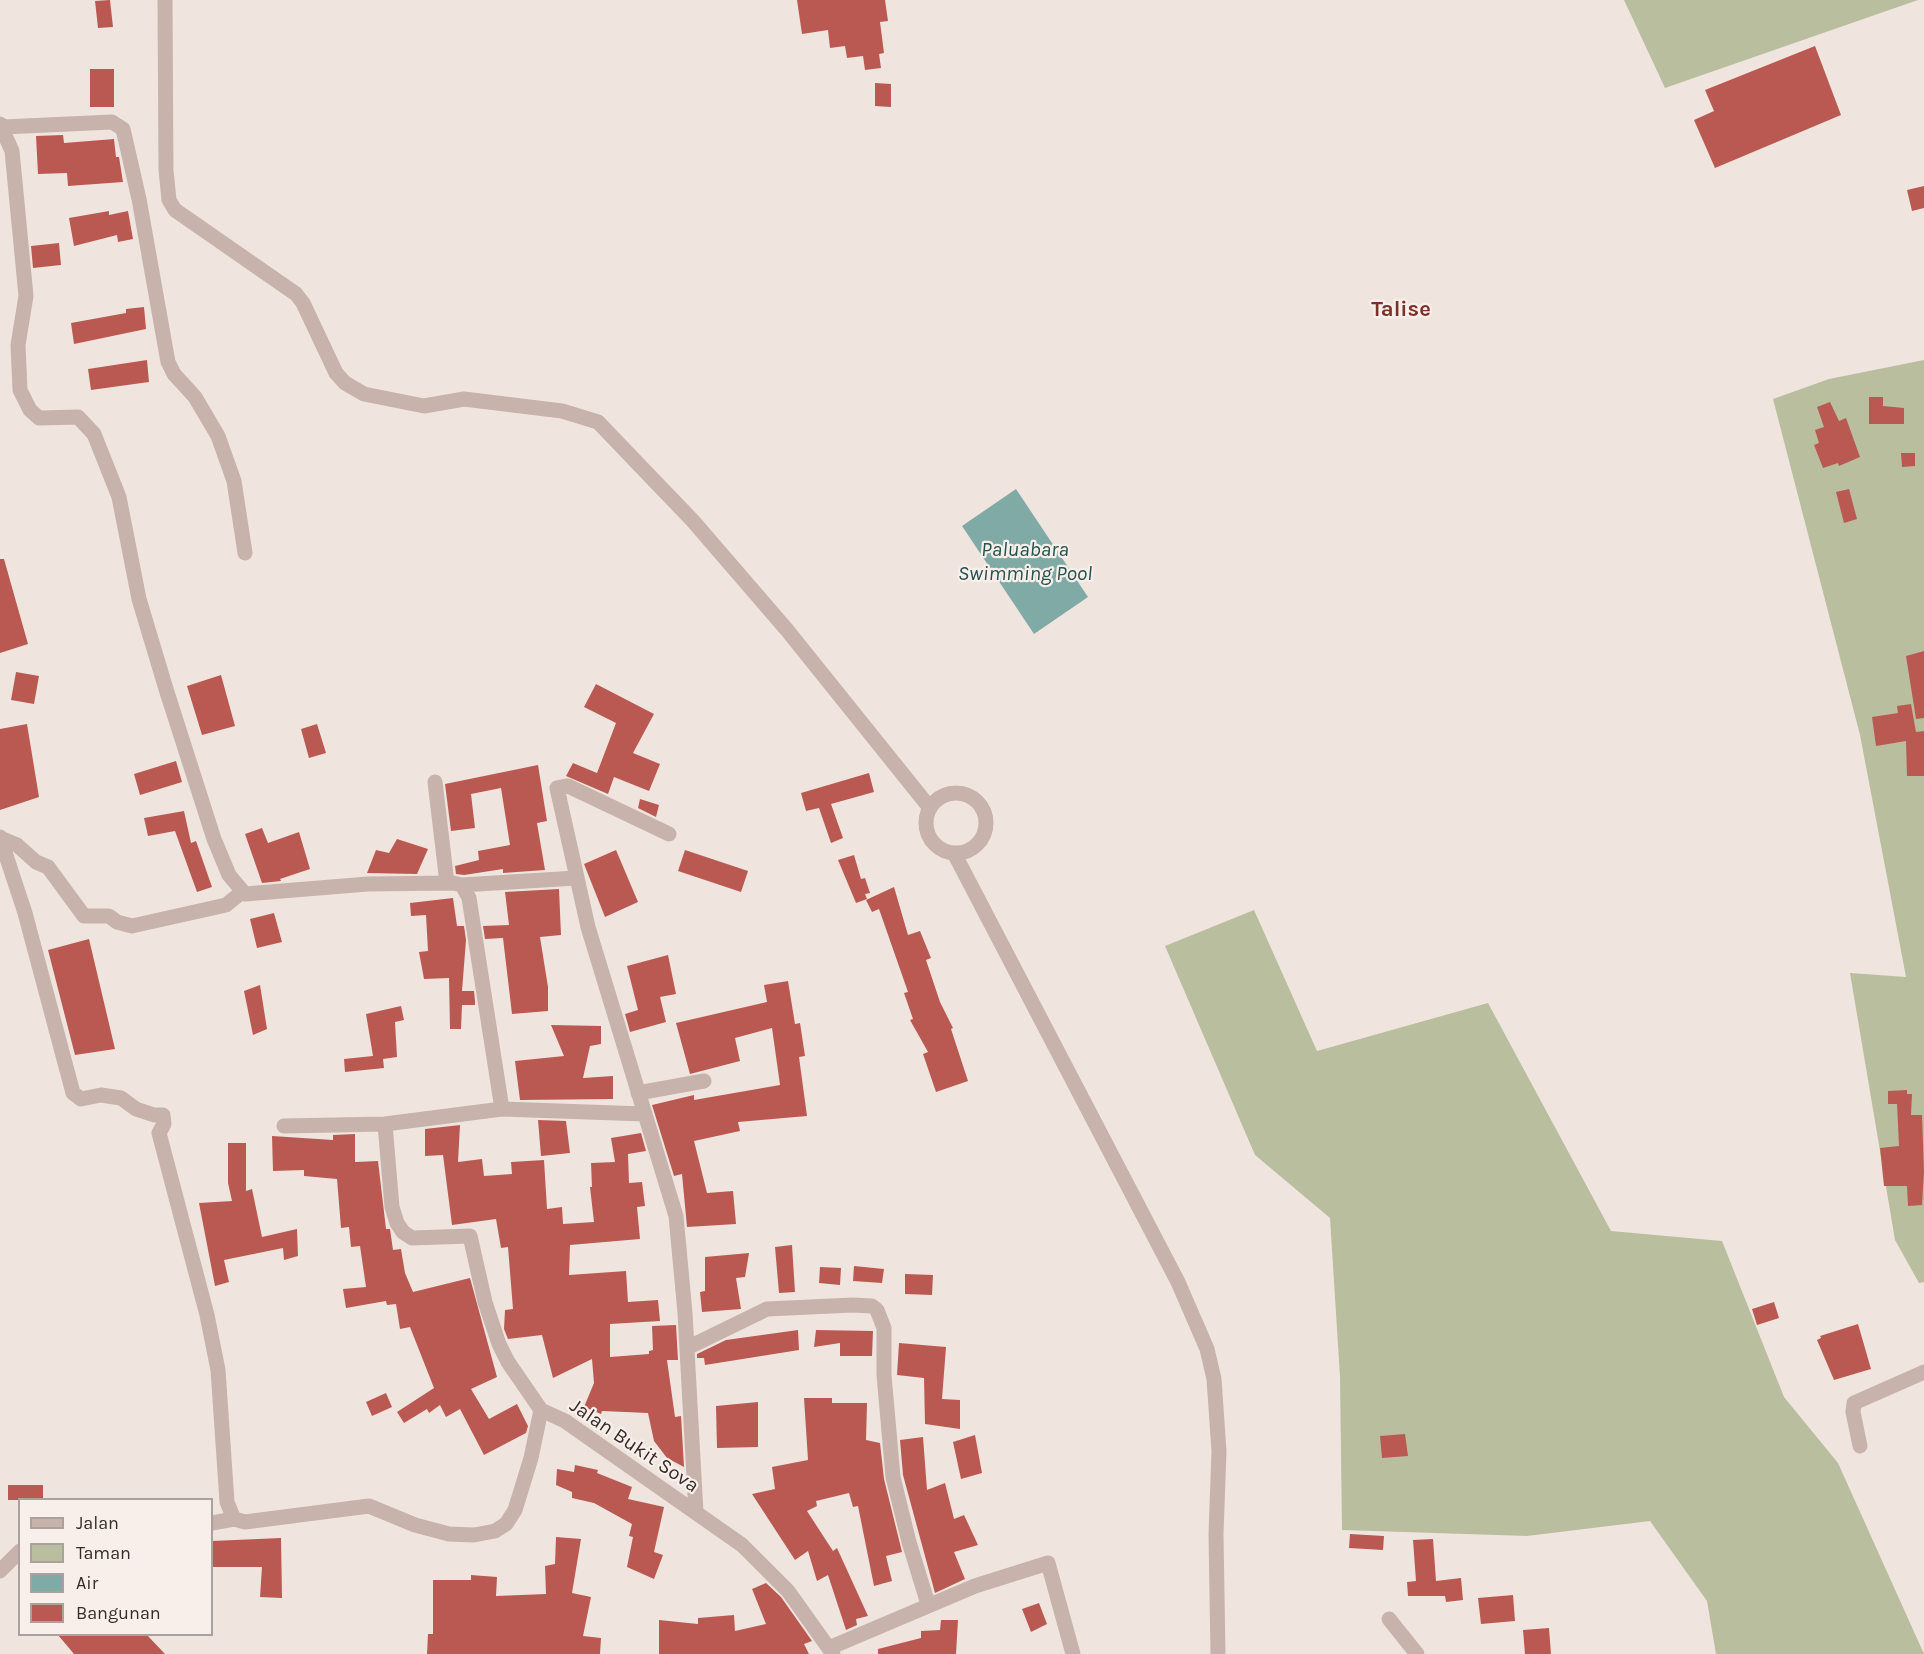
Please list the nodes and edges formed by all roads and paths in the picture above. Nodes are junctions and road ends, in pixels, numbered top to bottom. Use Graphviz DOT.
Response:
graph roads {
  1 [pos="165,0"];
  2 [pos="1,124"];
  3 [pos="245,553"];
  4 [pos="435,782"];
  5 [pos="930,808"];
  6 [pos="669,834"];
  7 [pos="0,838"];
  8 [pos="954,853"];
  9 [pos="576,878"];
  10 [pos="454,884"];
  11 [pos="242,892"];
  12 [pos="704,1081"];
  13 [pos="638,1093"];
  14 [pos="502,1109"];
  15 [pos="644,1114"];
  16 [pos="385,1125"];
  17 [pos="284,1126"];
  18 [pos="687,1348"];
  19 [pos="1924,1372"];
  20 [pos="541,1410"];
  21 [pos="1860,1446"];
  22 [pos="696,1514"];
  23 [pos="234,1519"];
  24 [pos="213,1523"];
  25 [pos="18,1553"];
  26 [pos="0,1571"];
  27 [pos="928,1604"];
  28 [pos="1389,1619"];
  29 [pos="831,1651"];
  30 [pos="1073,1654"];
  31 [pos="1218,1654"];
  32 [pos="1417,1654"];
  1 -- 5 [label="street"];
  2 -- 3 [label="street"];
  2 -- 11 [label="street"];
  4 -- 10 [label="street"];
  5 -- 8 [label="street"];
  5 -- 8 [label="street"];
  6 -- 9 [label="street"];
  7 -- 11 [label="street"];
  7 -- 23 [label="street"];
  8 -- 31 [label="street"];
  9 -- 10 [label="street"];
  9 -- 13 [label="street"];
  10 -- 11 [label="street"];
  10 -- 14 [label="street"];
  12 -- 13 [label="street"];
  13 -- 15 [label="street"];
  14 -- 15 [label="street"];
  14 -- 16 [label="street"];
  15 -- 18 [label="street"];
  16 -- 17 [label="street"];
  16 -- 20 [label="street, Jalan Bukit Sova"];
  18 -- 22 [label="street"];
  18 -- 27 [label="street"];
  19 -- 21 [label="street"];
  20 -- 22 [label="street, Jalan Bukit Sova"];
  20 -- 23 [label="street"];
  22 -- 29 [label="street, Jalan Bukit Sova"];
  23 -- 24 [label="street"];
  25 -- 26 [label="street"];
  27 -- 29 [label="street"];
  27 -- 30 [label="street"];
  28 -- 32 [label="street"];
}
